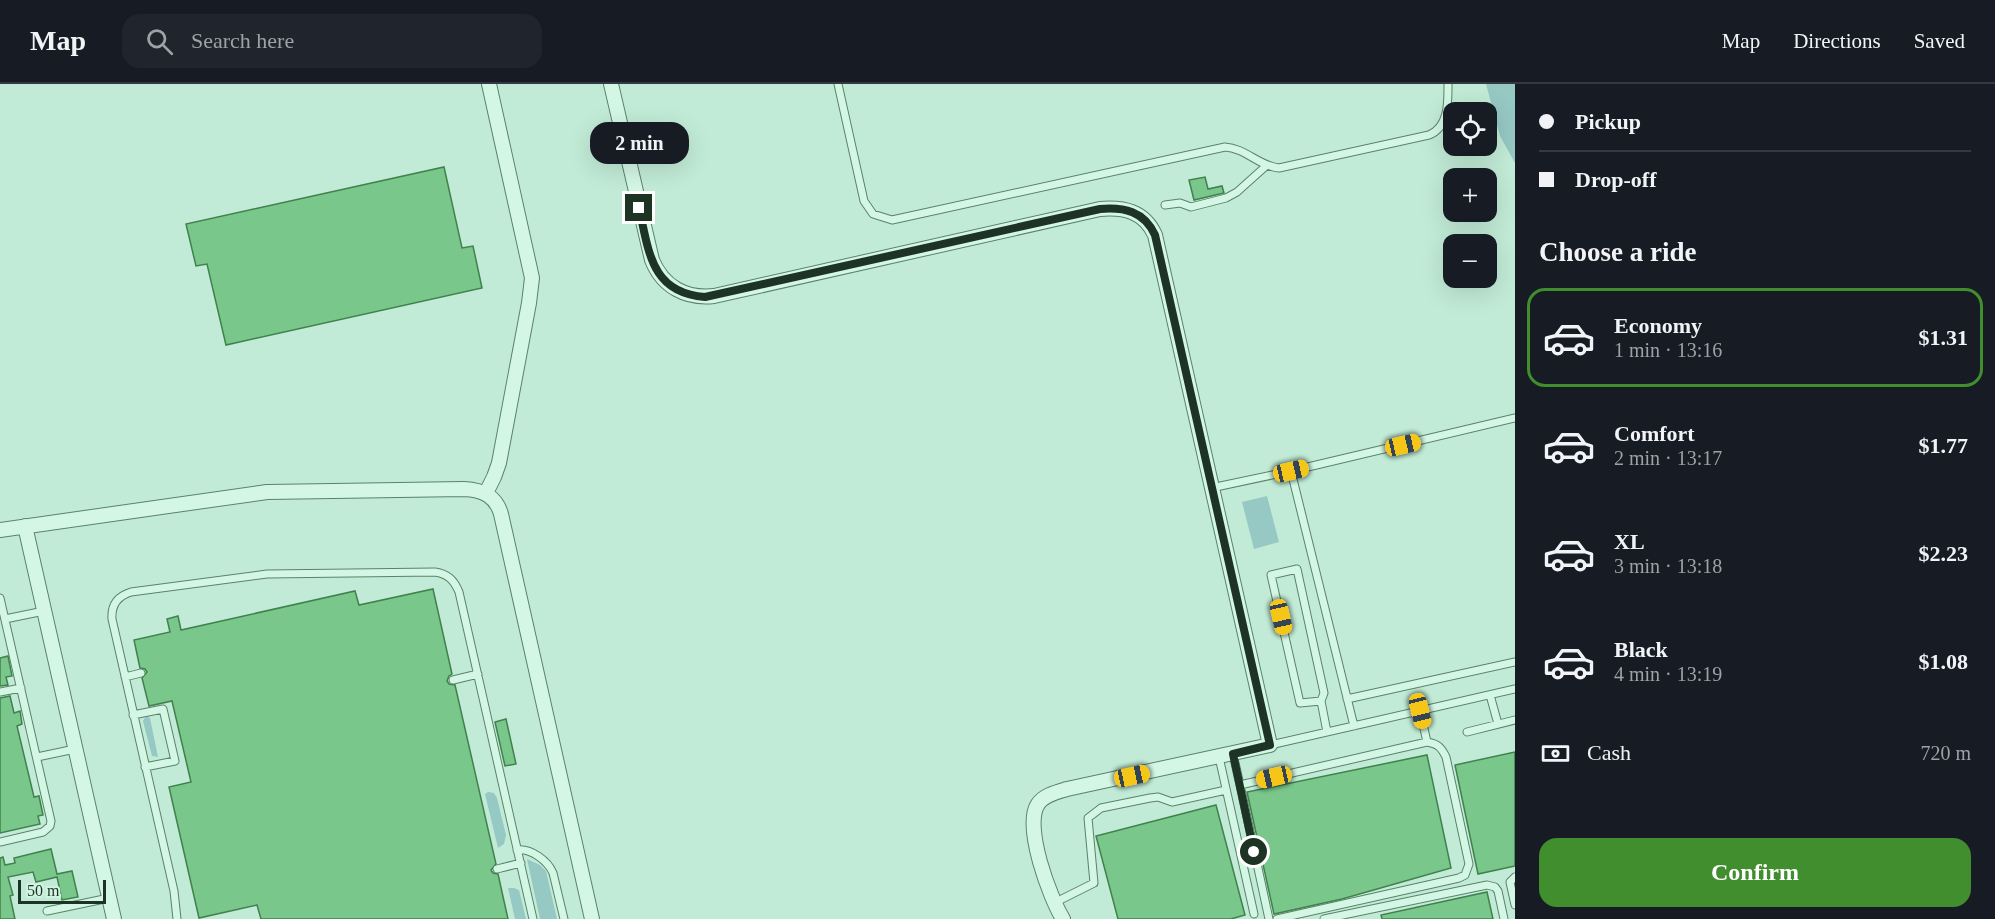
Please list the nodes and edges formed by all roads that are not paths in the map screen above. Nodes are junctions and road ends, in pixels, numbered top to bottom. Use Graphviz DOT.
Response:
graph roads {
  1 [pos="489,84"];
  2 [pos="611,84"];
  3 [pos="838,84"];
  4 [pos="1448,84"];
  5 [pos="1266,166"];
  6 [pos="1165,206"];
  7 [pos="1515,418"];
  8 [pos="1291,471"];
  9 [pos="1211,488"];
  10 [pos="486,493"];
  11 [pos="25,526"];
  12 [pos="0,530"];
  13 [pos="0,598"];
  14 [pos="44,611"];
  15 [pos="5,620"];
  16 [pos="1515,662"];
  17 [pos="141,673"];
  18 [pos="478,674"];
  19 [pos="125,677"];
  20 [pos="453,680"];
  21 [pos="21,688"];
  22 [pos="1515,689"];
  23 [pos="0,693"];
  24 [pos="1490,694"];
  25 [pos="1347,699"];
  26 [pos="1321,701"];
  27 [pos="1420,711"];
  28 [pos="133,715"];
  29 [pos="1515,720"];
  30 [pos="1498,724"];
  31 [pos="1354,726"];
  32 [pos="1327,732"];
  33 [pos="1467,732"];
  34 [pos="1427,742"];
  35 [pos="1270,745"];
  36 [pos="75,749"];
  37 [pos="1226,756"];
  38 [pos="37,758"];
  39 [pos="145,767"];
  40 [pos="1240,785"];
  41 [pos="1226,790"];
  42 [pos="0,842"];
  43 [pos="518,850"];
  44 [pos="521,863"];
  45 [pos="497,868"];
  46 [pos="1515,876"];
  47 [pos="109,898"];
  48 [pos="1054,903"];
  49 [pos="1515,905"];
  50 [pos="47,911"];
  51 [pos="1254,914"];
  52 [pos="114,919"];
  53 [pos="177,919"];
  54 [pos="533,919"];
  55 [pos="564,919"];
  56 [pos="592,919"];
  57 [pos="1063,919"];
  58 [pos="1269,919"];
  59 [pos="1277,919"];
  60 [pos="1324,919"];
  61 [pos="1504,919"];
  1 -- 10 [label="street"];
  2 -- 9 [label="street"];
  3 -- 5 [label="lane"];
  4 -- 5 [label="lane"];
  5 -- 6 [label="lane"];
  7 -- 8 [label="lane"];
  8 -- 9 [label="lane"];
  8 -- 25 [label="lane"];
  9 -- 35 [label="street"];
  10 -- 11 [label="street"];
  10 -- 56 [label="street"];
  11 -- 12 [label="street"];
  11 -- 14 [label="street"];
  13 -- 15 [label="lane"];
  14 -- 15 [label="lane"];
  14 -- 36 [label="street"];
  15 -- 21 [label="lane"];
  16 -- 25 [label="lane"];
  17 -- 19 [label="lane"];
  18 -- 19 [label="lane"];
  18 -- 20 [label="lane"];
  18 -- 43 [label="lane"];
  19 -- 28 [label="lane"];
  21 -- 23 [label="lane"];
  21 -- 38 [label="lane"];
  22 -- 24 [label="lane"];
  24 -- 27 [label="lane"];
  24 -- 30 [label="lane"];
  25 -- 31 [label="lane"];
  26 -- 26 [label="lane"];
  26 -- 32 [label="lane"];
  27 -- 31 [label="lane"];
  27 -- 34 [label="lane"];
  28 -- 39 [label="lane"];
  28 -- 39 [label="lane"];
  29 -- 30 [label="lane"];
  30 -- 33 [label="lane"];
  31 -- 32 [label="lane"];
  32 -- 35 [label="lane"];
  34 -- 40 [label="lane"];
  34 -- 59 [label="lane"];
  35 -- 37 [label="street"];
  36 -- 38 [label="lane"];
  36 -- 47 [label="street"];
  37 -- 40 [label="lane"];
  37 -- 41 [label="lane"];
  37 -- 48 [label="street"];
  38 -- 42 [label="lane"];
  39 -- 53 [label="lane"];
  40 -- 58 [label="lane"];
  41 -- 48 [label="lane"];
  41 -- 51 [label="lane"];
  43 -- 44 [label="lane"];
  43 -- 55 [label="lane"];
  44 -- 45 [label="lane"];
  44 -- 54 [label="lane"];
  46 -- 49 [label="lane"];
  47 -- 50 [label="lane"];
  47 -- 52 [label="street"];
  48 -- 57 [label="street"];
  60 -- 61 [label="lane"];
}
